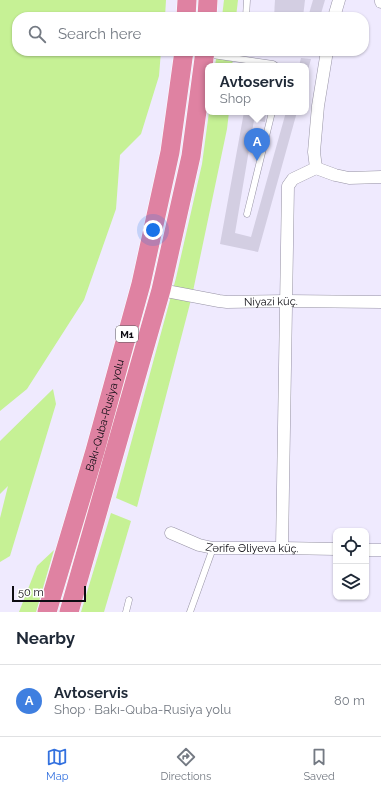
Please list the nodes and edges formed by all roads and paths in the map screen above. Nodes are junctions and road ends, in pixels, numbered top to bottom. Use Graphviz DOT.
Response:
graph roads {
  1 [pos="187,0"];
  2 [pos="208,0"];
  3 [pos="247,0"];
  4 [pos="339,0"];
  5 [pos="186,12"];
  6 [pos="207,12"];
  7 [pos="246,12"];
  8 [pos="335,12"];
  9 [pos="183,56"];
  10 [pos="204,56"];
  11 [pos="225,56"];
  12 [pos="241,56"];
  13 [pos="326,56"];
  14 [pos="241,59"];
  15 [pos="267,63"];
  16 [pos="271,115"];
  17 [pos="316,168"];
  18 [pos="381,177"];
  19 [pos="247,214"];
  20 [pos="161,290"];
  21 [pos="286,301"];
  22 [pos="381,302"];
  23 [pos="171,533"];
  24 [pos="213,548"];
  25 [pos="282,548"];
  26 [pos="333,549"];
  27 [pos="369,550"];
  28 [pos="381,550"];
  29 [pos="130,600"];
  30 [pos="47,612"];
  31 [pos="69,612"];
  32 [pos="126,612"];
  33 [pos="190,612"];
  1 -- 5 [label="highway"];
  2 -- 6 [label="highway"];
  3 -- 7 [label="lane"];
  4 -- 8 [label="street"];
  9 -- 30 [label="highway, Bakı-Quba-Rusiya yolu / M1"];
  10 -- 20 [label="highway, Bakı-Quba-Rusiya yolu / M1"];
  11 -- 14 [label="lane"];
  12 -- 14 [label="lane"];
  13 -- 17 [label="street"];
  14 -- 15 [label="lane"];
  16 -- 19 [label="lane"];
  17 -- 18 [label="street"];
  17 -- 21 [label="street"];
  20 -- 21 [label="street, Niyazi küç."];
  20 -- 31 [label="highway, Bakı-Quba-Rusiya yolu / M1"];
  21 -- 22 [label="street, Niyazi küç."];
  21 -- 25 [label="street"];
  23 -- 24 [label="street, Zərifə Əliyeva küç."];
  24 -- 25 [label="street, Zərifə Əliyeva küç."];
  24 -- 33 [label="lane"];
  25 -- 26 [label="street, Zərifə Əliyeva küç."];
  27 -- 28 [label="street"];
  29 -- 32 [label="lane"];
}
